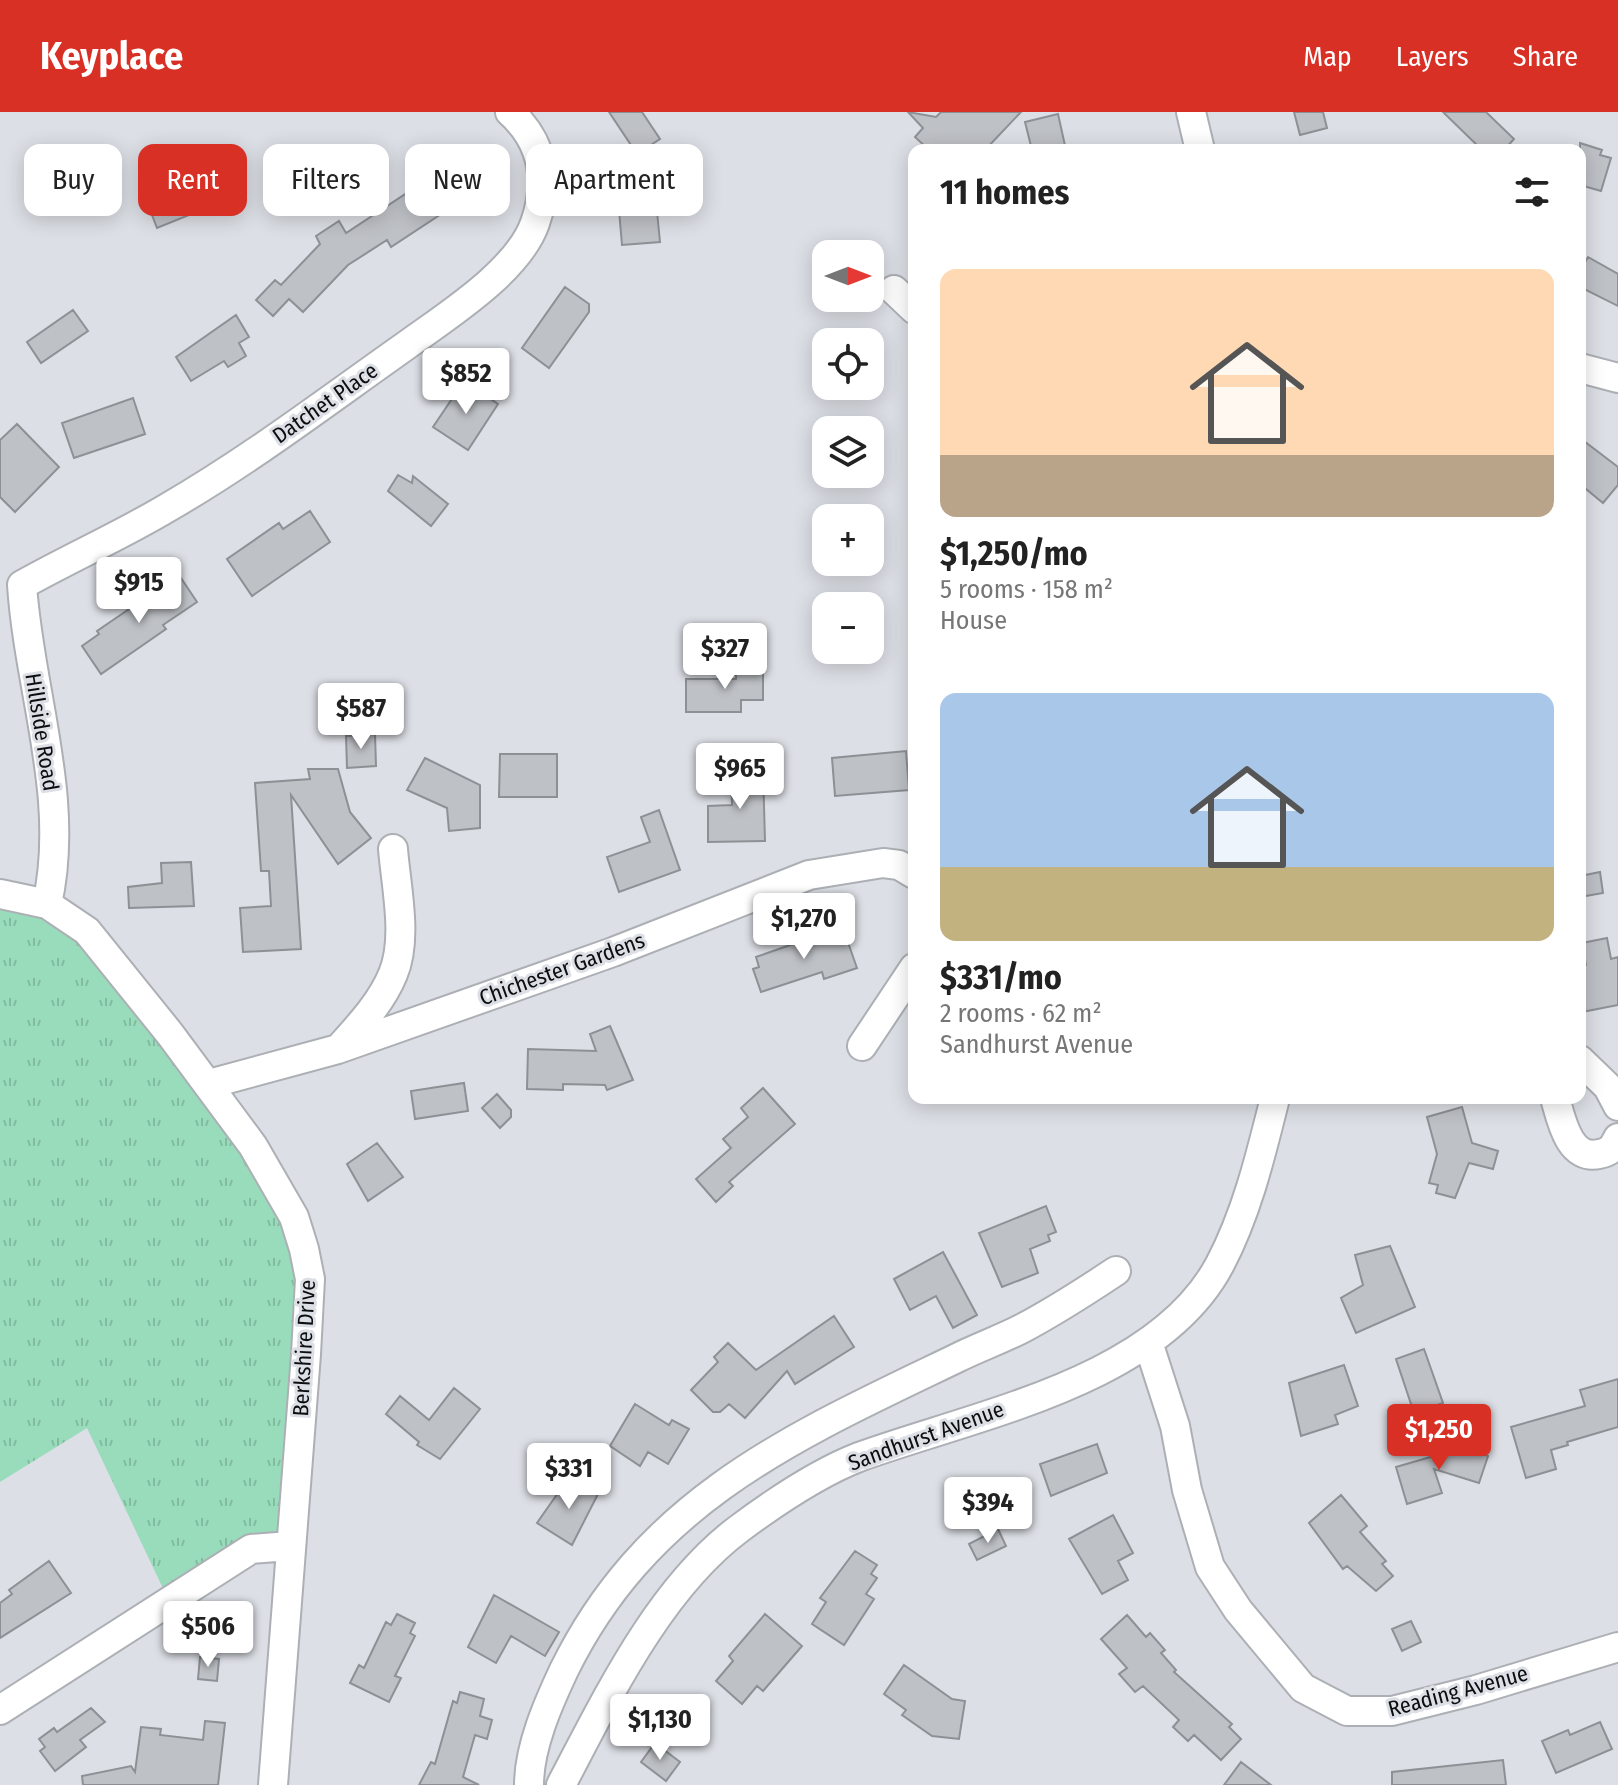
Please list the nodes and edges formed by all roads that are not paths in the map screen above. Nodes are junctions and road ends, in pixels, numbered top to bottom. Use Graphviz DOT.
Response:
graph roads {
  1 [pos="510,112"];
  2 [pos="1191,112"];
  3 [pos="1199,144"];
  4 [pos="1586,370"];
  5 [pos="1618,378"];
  6 [pos="11,578"];
  7 [pos="393,849"];
  8 [pos="908,870"];
  9 [pos="0,894"];
  10 [pos="47,904"];
  11 [pos="908,977"];
  12 [pos="862,1046"];
  13 [pos="338,1049"];
  14 [pos="1586,1066"];
  15 [pos="209,1084"];
  16 [pos="1273,1104"];
  17 [pos="1557,1104"];
  18 [pos="1618,1106"];
  19 [pos="1618,1138"];
  20 [pos="1116,1271"];
  21 [pos="1148,1342"];
  22 [pos="290,1546"];
  23 [pos="1618,1647"];
  24 [pos="0,1710"];
  25 [pos="273,1785"];
  26 [pos="529,1785"];
  27 [pos="561,1785"];
  1 -- 6 [label="street, Datchet Place"];
  2 -- 3 [label="street"];
  4 -- 5 [label="street"];
  6 -- 10 [label="street, Hillside Road"];
  7 -- 13 [label="street"];
  8 -- 13 [label="street, Chichester Gardens"];
  9 -- 10 [label="street, Berkshire Drive"];
  10 -- 15 [label="street, Berkshire Drive"];
  11 -- 12 [label="street"];
  13 -- 15 [label="street, Chichester Gardens"];
  14 -- 18 [label="street"];
  15 -- 22 [label="street, Berkshire Drive"];
  16 -- 21 [label="street, Sandhurst Avenue"];
  17 -- 19 [label="street"];
  20 -- 26 [label="street"];
  21 -- 23 [label="street, Reading Avenue"];
  21 -- 27 [label="street, Sandhurst Avenue"];
  22 -- 24 [label="street"];
  22 -- 25 [label="street, Berkshire Drive"];
}
